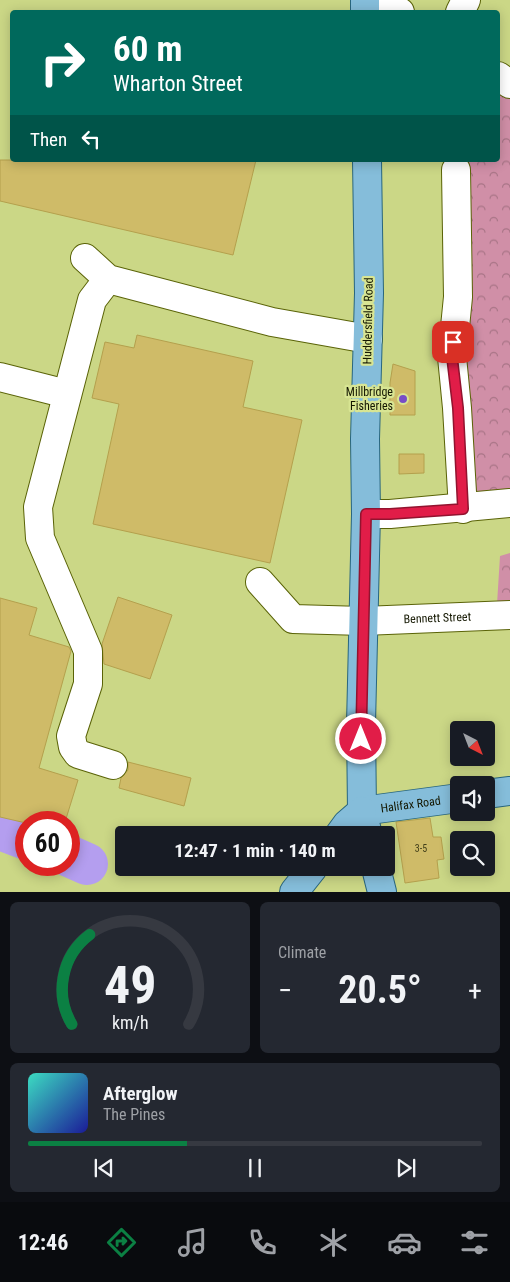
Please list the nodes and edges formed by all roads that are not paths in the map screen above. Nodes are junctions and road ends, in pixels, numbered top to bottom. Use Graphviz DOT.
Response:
graph roads {
  1 [pos="381,0"];
  2 [pos="397,10"];
  3 [pos="367,162"];
  4 [pos="456,170"];
  5 [pos="86,258"];
  6 [pos="108,279"];
  7 [pos="368,339"];
  8 [pos="0,377"];
  9 [pos="67,394"];
  10 [pos="510,503"];
  11 [pos="463,509"];
  12 [pos="366,514"];
  13 [pos="260,582"];
  14 [pos="510,616"];
  15 [pos="363,621"];
  16 [pos="113,765"];
  17 [pos="510,791"];
  18 [pos="495,793"];
  19 [pos="450,800"];
  20 [pos="365,823"];
  21 [pos="307,876"];
  22 [pos="378,876"];
  23 [pos="294,892"];
  24 [pos="382,892"];
  1 -- 2 [label="street"];
  3 -- 7 [label="main road, Huddersfield Road"];
  4 -- 11 [label="street"];
  5 -- 6 [label="street"];
  6 -- 7 [label="street"];
  6 -- 9 [label="street"];
  7 -- 12 [label="main road, Huddersfield Road"];
  8 -- 9 [label="street"];
  9 -- 16 [label="street"];
  10 -- 11 [label="street"];
  11 -- 12 [label="street"];
  12 -- 15 [label="main road, Huddersfield Road"];
  13 -- 15 [label="street, Bennett Street"];
  14 -- 15 [label="street, Bennett Street"];
  15 -- 20 [label="main road, Huddersfield Road"];
  17 -- 18 [label="main road"];
  19 -- 20 [label="main road, Halifax Road"];
  21 -- 23 [label="main road"];
  22 -- 24 [label="main road"];
}
